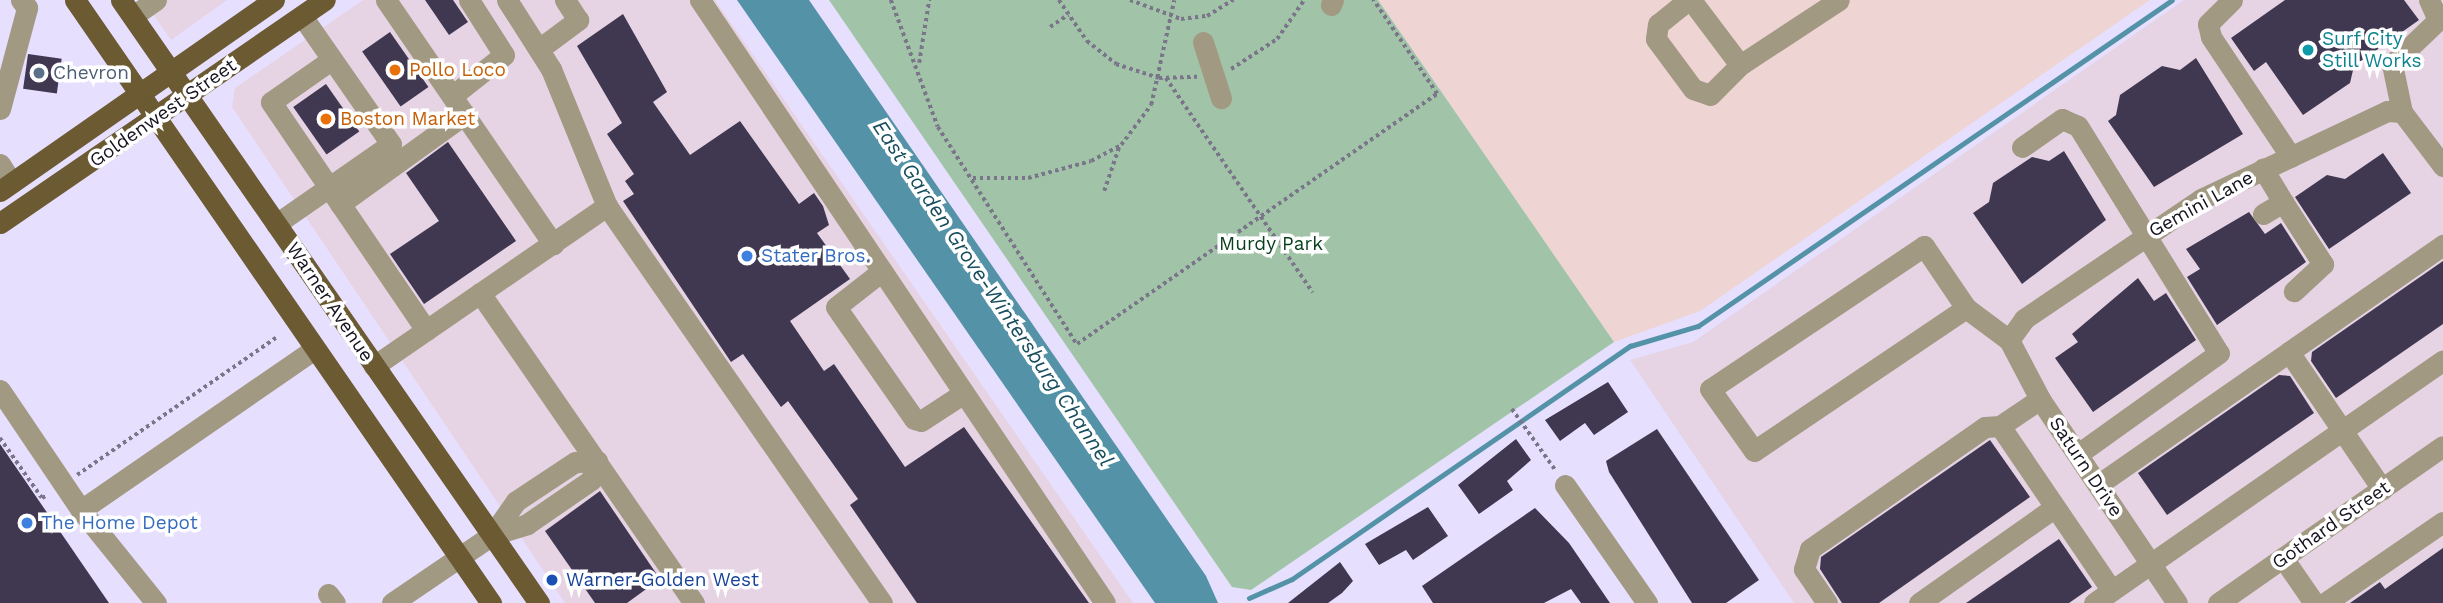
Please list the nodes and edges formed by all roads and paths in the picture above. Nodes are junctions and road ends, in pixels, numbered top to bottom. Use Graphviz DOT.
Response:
graph roads {
  1 [pos="21,0"];
  2 [pos="75,0"];
  3 [pos="156,0"];
  4 [pos="274,0"];
  5 [pos="325,0"];
  6 [pos="469,0"];
  7 [pos="507,0"];
  8 [pos="565,0"];
  9 [pos="700,0"];
  10 [pos="891,0"];
  11 [pos="929,0"];
  12 [pos="1059,0"];
  13 [pos="1130,0"];
  14 [pos="1174,0"];
  15 [pos="1233,0"];
  16 [pos="1304,0"];
  17 [pos="1373,0"];
  18 [pos="1690,0"];
  19 [pos="1839,0"];
  20 [pos="2232,0"];
  21 [pos="2429,0"];
  22 [pos="390,1"];
  23 [pos="127,8"];
  24 [pos="1068,15"];
  25 [pos="302,16"];
  26 [pos="1170,19"];
  27 [pos="1050,27"];
  28 [pos="1203,42"];
  29 [pos="539,49"];
  30 [pos="331,60"];
  31 [pos="919,65"];
  32 [pos="1740,65"];
  33 [pos="172,72"];
  34 [pos="1213,74"];
  35 [pos="1159,78"];
  36 [pos="1166,78"];
  37 [pos="141,94"];
  38 [pos="189,96"];
  39 [pos="452,96"];
  40 [pos="1221,98"];
  41 [pos="0,109"];
  42 [pos="2402,112"];
  43 [pos="465,114"];
  44 [pos="157,119"];
  45 [pos="1120,145"];
  46 [pos="2022,147"];
  47 [pos="2291,157"];
  48 [pos="0,164"];
  49 [pos="2443,166"];
  50 [pos="2263,169"];
  51 [pos="973,178"];
  52 [pos="6,187"];
  53 [pos="1104,191"];
  54 [pos="334,195"];
  55 [pos="2283,202"];
  56 [pos="607,206"];
  57 [pos="2263,215"];
  58 [pos="1260,217"];
  59 [pos="0,223"];
  60 [pos="276,224"];
  61 [pos="2147,233"];
  62 [pos="553,244"];
  63 [pos="2443,245"];
  64 [pos="882,271"];
  65 [pos="2294,291"];
  66 [pos="480,293"];
  67 [pos="1312,293"];
  68 [pos="1966,308"];
  69 [pos="426,330"];
  70 [pos="2012,334"];
  71 [pos="277,337"];
  72 [pos="314,349"];
  73 [pos="2289,352"];
  74 [pos="2443,360"];
  75 [pos="374,366"];
  76 [pos="0,390"];
  77 [pos="964,393"];
  78 [pos="2040,399"];
  79 [pos="1512,409"];
  80 [pos="2000,426"];
  81 [pos="2342,430"];
  82 [pos="0,438"];
  83 [pos="2443,446"];
  84 [pos="2078,454"];
  85 [pos="597,461"];
  86 [pos="64,484"];
  87 [pos="2099,484"];
  88 [pos="1565,485"];
  89 [pos="2382,489"];
  90 [pos="2055,507"];
  91 [pos="81,510"];
  92 [pos="2443,522"];
  93 [pos="492,535"];
  94 [pos="459,557"];
  95 [pos="2150,564"];
  96 [pos="2289,567"];
  97 [pos="2112,591"];
  98 [pos="150,602"];
  99 [pos="392,603"];
  100 [pos="491,603"];
  101 [pos="539,603"];
  102 [pos="694,603"];
  103 [pos="882,603"];
  104 [pos="1105,603"];
  105 [pos="1647,603"];
  106 [pos="1827,603"];
  107 [pos="1919,603"];
  108 [pos="2094,603"];
  109 [pos="2177,603"];
  110 [pos="2218,603"];
  111 [pos="2317,603"];
  1 -- 41 [label="street"];
  2 -- 37 [label="main road, Warner Avenue"];
  3 -- 23 [label="street"];
  4 -- 33 [label="main road, Goldenwest Street"];
  5 -- 25 [label="main road, Goldenwest Street"];
  6 -- 39 [label="street"];
  7 -- 29 [label="street"];
  8 -- 29 [label="street"];
  9 -- 64 [label="street"];
  10 -- 31 [label="path"];
  11 -- 31 [label="path"];
  12 -- 24 [label="path"];
  13 -- 26 [label="path"];
  14 -- 26 [label="path"];
  15 -- 26 [label="path"];
  16 -- 34 [label="path"];
  17 -- 58 [label="path"];
  18 -- 32 [label="street"];
  18 -- 32 [label="street"];
  19 -- 32 [label="street"];
  20 -- 47 [label="street"];
  21 -- 42 [label="street"];
  22 -- 39 [label="street"];
  23 -- 33 [label="main road, Warner Avenue"];
  24 -- 27 [label="path"];
  24 -- 35 [label="path"];
  25 -- 30 [label="street"];
  25 -- 38 [label="main road, Goldenwest Street"];
  26 -- 35 [label="path"];
  28 -- 34 [label="street"];
  29 -- 56 [label="street"];
  30 -- 54 [label="street"];
  30 -- 54 [label="street"];
  31 -- 51 [label="path"];
  33 -- 37 [label="main road, Goldenwest Street"];
  33 -- 38 [label="main road, Warner Avenue"];
  34 -- 36 [label="path"];
  34 -- 40 [label="street"];
  35 -- 36 [label="path"];
  35 -- 45 [label="path"];
  36 -- 58 [label="path"];
  37 -- 44 [label="main road, Warner Avenue"];
  37 -- 52 [label="main road, Goldenwest Street"];
  38 -- 44 [label="main road, Goldenwest Street"];
  38 -- 60 [label="main road, Warner Avenue"];
  39 -- 43 [label="street"];
  42 -- 47 [label="street, Gemini Lane"];
  42 -- 49 [label="street"];
  43 -- 54 [label="street"];
  43 -- 62 [label="street"];
  44 -- 59 [label="main road, Goldenwest Street"];
  44 -- 72 [label="main road, Warner Avenue"];
  45 -- 51 [label="path"];
  45 -- 53 [label="path"];
  46 -- 61 [label="street"];
  47 -- 50 [label="street, Gemini Lane"];
  48 -- 52 [label="street"];
  50 -- 55 [label="street"];
  50 -- 61 [label="street, Gemini Lane"];
  51 -- 58 [label="path"];
  54 -- 60 [label="street"];
  54 -- 69 [label="street"];
  55 -- 57 [label="street"];
  55 -- 65 [label="street"];
  56 -- 62 [label="street"];
  56 -- 103 [label="street"];
  58 -- 67 [label="path"];
  60 -- 75 [label="main road, Warner Avenue"];
  61 -- 70 [label="street, Gemini Lane"];
  61 -- 84 [label="street"];
  62 -- 66 [label="street"];
  63 -- 73 [label="street"];
  64 -- 77 [label="street"];
  64 -- 77 [label="street"];
  66 -- 69 [label="street"];
  66 -- 85 [label="street"];
  68 -- 68 [label="street"];
  68 -- 70 [label="street"];
  69 -- 75 [label="street"];
  70 -- 78 [label="street, Saturn Drive"];
  71 -- 86 [label="path"];
  72 -- 91 [label="street"];
  72 -- 94 [label="main road, Warner Avenue"];
  73 -- 81 [label="street"];
  73 -- 87 [label="street"];
  74 -- 81 [label="street"];
  75 -- 93 [label="main road, Warner Avenue"];
  76 -- 86 [label="street"];
  77 -- 104 [label="street"];
  78 -- 80 [label="street"];
  78 -- 84 [label="street, Saturn Drive"];
  79 -- 88 [label="path"];
  80 -- 90 [label="street"];
  80 -- 106 [label="street"];
  81 -- 89 [label="street"];
  81 -- 95 [label="street"];
  82 -- 86 [label="path"];
  83 -- 89 [label="street, Gothard Street"];
  84 -- 87 [label="street, Saturn Drive"];
  85 -- 93 [label="street"];
  85 -- 102 [label="street"];
  86 -- 91 [label="street"];
  87 -- 95 [label="street, Saturn Drive"];
  88 -- 105 [label="street"];
  89 -- 96 [label="street, Gothard Street"];
  90 -- 97 [label="street"];
  90 -- 107 [label="street"];
  91 -- 98 [label="street"];
  92 -- 111 [label="street"];
  93 -- 94 [label="street"];
  93 -- 101 [label="main road, Warner Avenue"];
  94 -- 99 [label="street"];
  94 -- 100 [label="main road, Warner Avenue"];
  95 -- 97 [label="street"];
  95 -- 109 [label="street, Saturn Drive"];
  96 -- 110 [label="street, Gothard Street"];
  96 -- 111 [label="street"];
  97 -- 108 [label="street"];
}
